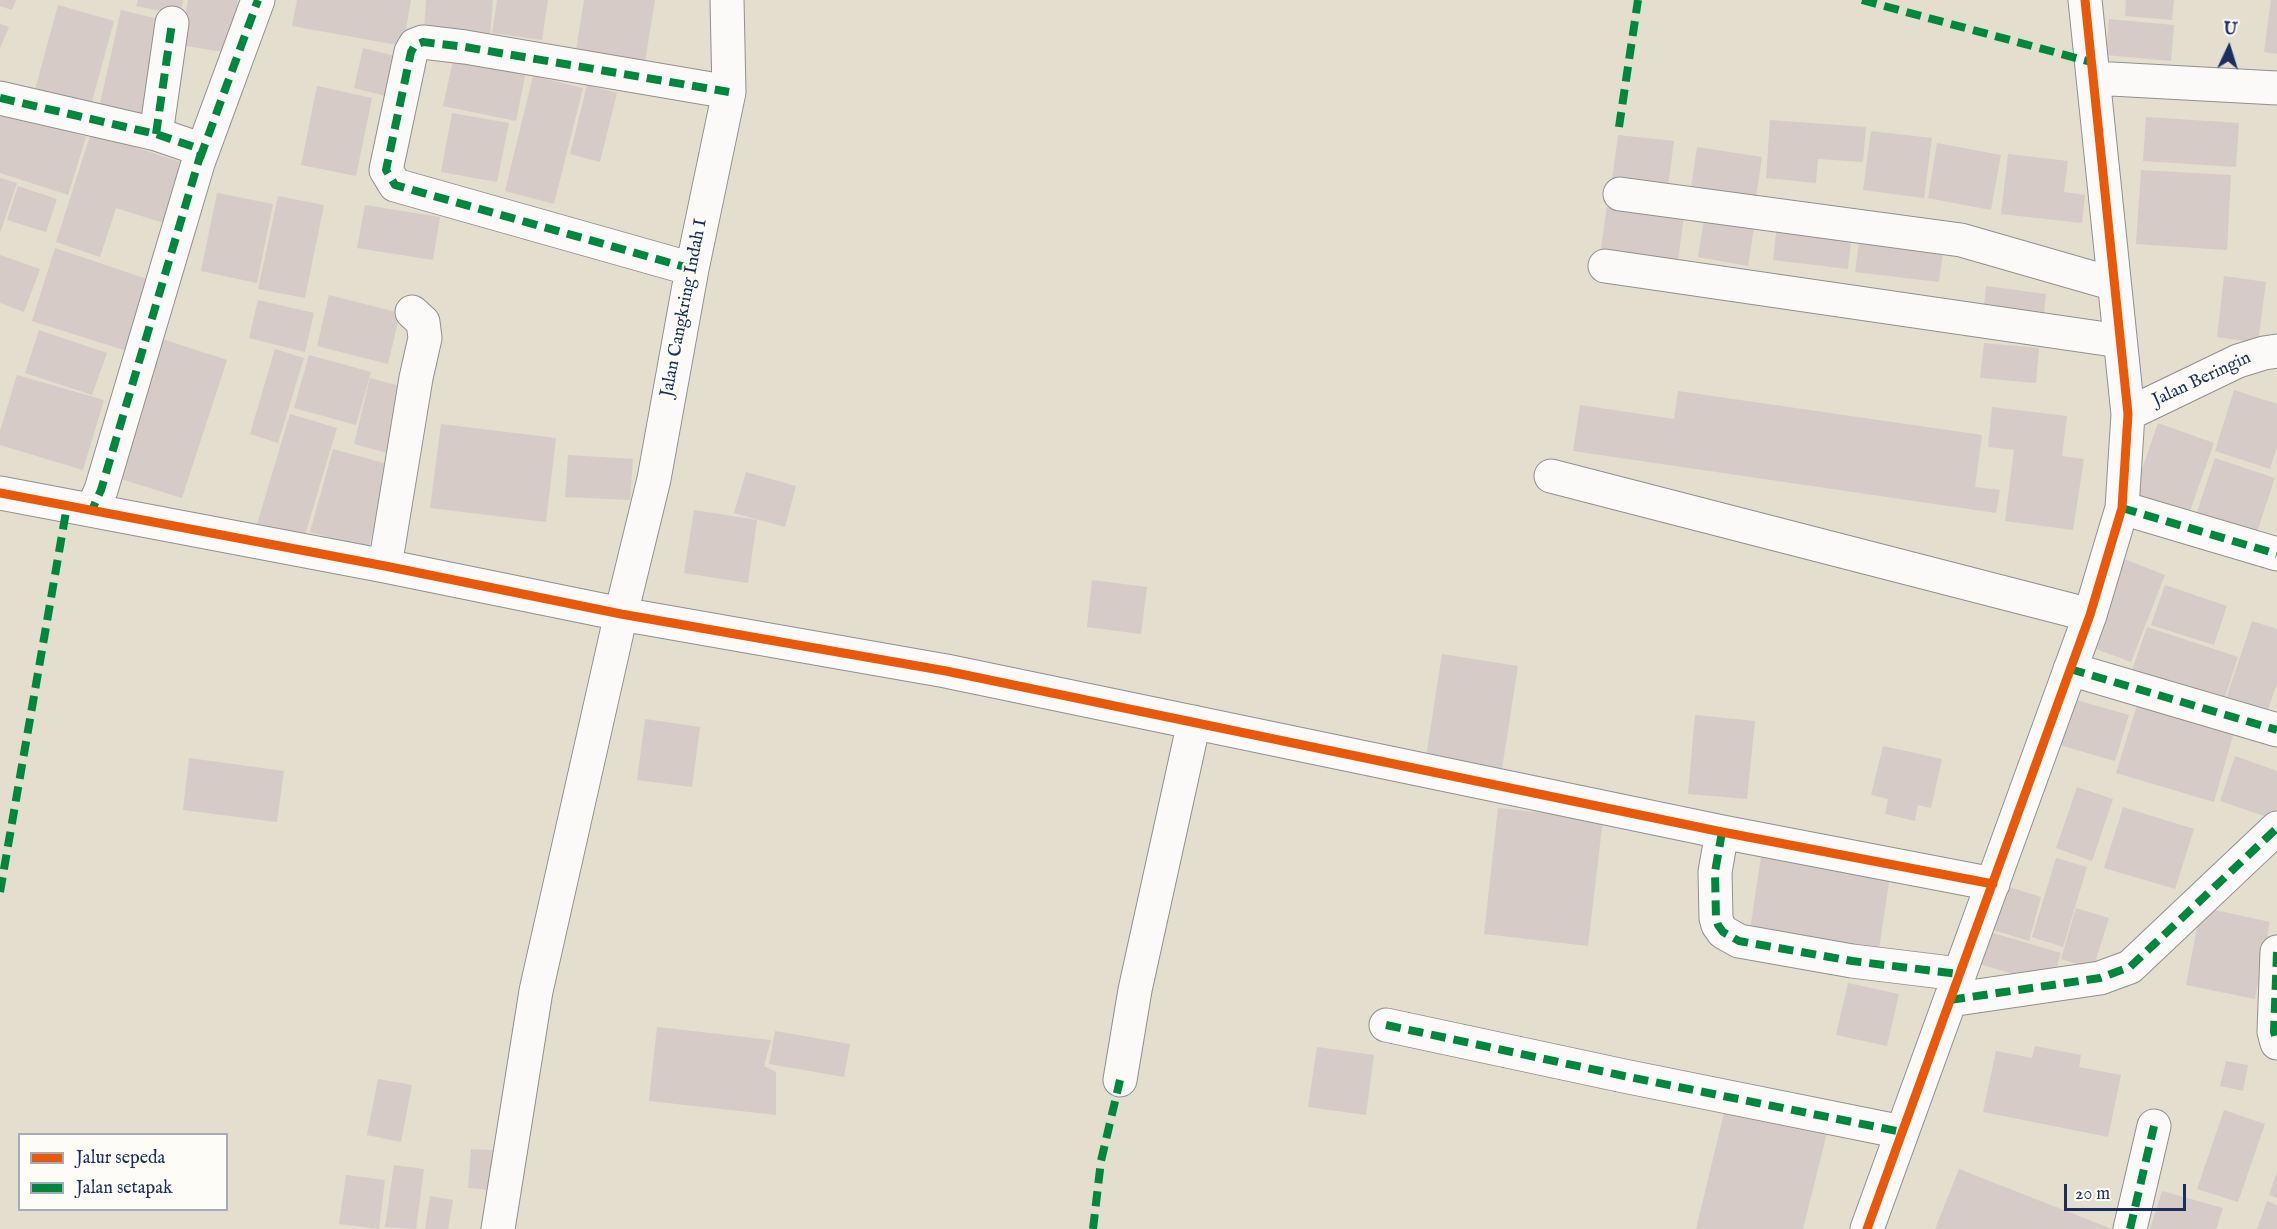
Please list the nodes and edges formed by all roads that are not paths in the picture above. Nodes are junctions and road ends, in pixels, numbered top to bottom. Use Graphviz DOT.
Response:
graph roads {
  1 [pos="258,0"];
  2 [pos="727,0"];
  3 [pos="2085,0"];
  4 [pos="172,23"];
  5 [pos="2093,78"];
  6 [pos="2277,88"];
  7 [pos="729,92"];
  8 [pos="0,98"];
  9 [pos="156,134"];
  10 [pos="198,163"];
  11 [pos="1620,194"];
  12 [pos="1605,266"];
  13 [pos="692,269"];
  14 [pos="2114,284"];
  15 [pos="412,312"];
  16 [pos="2120,341"];
  17 [pos="2277,351"];
  18 [pos="2128,414"];
  19 [pos="1551,476"];
  20 [pos="0,493"];
  21 [pos="2122,508"];
  22 [pos="92,510"];
  23 [pos="2277,554"];
  24 [pos="386,566"];
  25 [pos="621,614"];
  26 [pos="2090,615"];
  27 [pos="2070,669"];
  28 [pos="1194,722"];
  29 [pos="2277,730"];
  30 [pos="2277,828"];
  31 [pos="1722,832"];
  32 [pos="1992,884"];
  33 [pos="2277,952"];
  34 [pos="1955,987"];
  35 [pos="1386,1024"];
  36 [pos="2277,1043"];
  37 [pos="1120,1080"];
  38 [pos="2154,1126"];
  39 [pos="1902,1132"];
  40 [pos="498,1229"];
  41 [pos="1867,1229"];
  42 [pos="2130,1229"];
  1 -- 10 [label="street"];
  2 -- 7 [label="street, Jalan Cangkring Indah I"];
  3 -- 5 [label="street"];
  4 -- 9 [label="street"];
  5 -- 6 [label="street"];
  5 -- 14 [label="street"];
  7 -- 13 [label="street, Jalan Cangkring Indah I"];
  7 -- 13 [label="street"];
  8 -- 9 [label="street"];
  9 -- 10 [label="street"];
  10 -- 22 [label="street"];
  11 -- 14 [label="street"];
  12 -- 16 [label="street"];
  13 -- 25 [label="street, Jalan Cangkring Indah I"];
  14 -- 16 [label="street"];
  15 -- 24 [label="street"];
  16 -- 18 [label="street"];
  17 -- 18 [label="street, Jalan Beringin"];
  18 -- 21 [label="street"];
  19 -- 26 [label="street"];
  20 -- 22 [label="street"];
  21 -- 23 [label="street"];
  21 -- 26 [label="street"];
  22 -- 24 [label="street"];
  24 -- 25 [label="street"];
  25 -- 28 [label="street"];
  25 -- 40 [label="street, Jalan Cangkring Indah I"];
  26 -- 27 [label="street"];
  27 -- 29 [label="street"];
  27 -- 32 [label="street"];
  28 -- 31 [label="street"];
  28 -- 37 [label="street"];
  30 -- 34 [label="street"];
  31 -- 32 [label="street"];
  31 -- 34 [label="street"];
  32 -- 34 [label="street"];
  33 -- 36 [label="street"];
  34 -- 39 [label="street"];
  35 -- 39 [label="street"];
  38 -- 42 [label="street"];
  39 -- 41 [label="street"];
}
